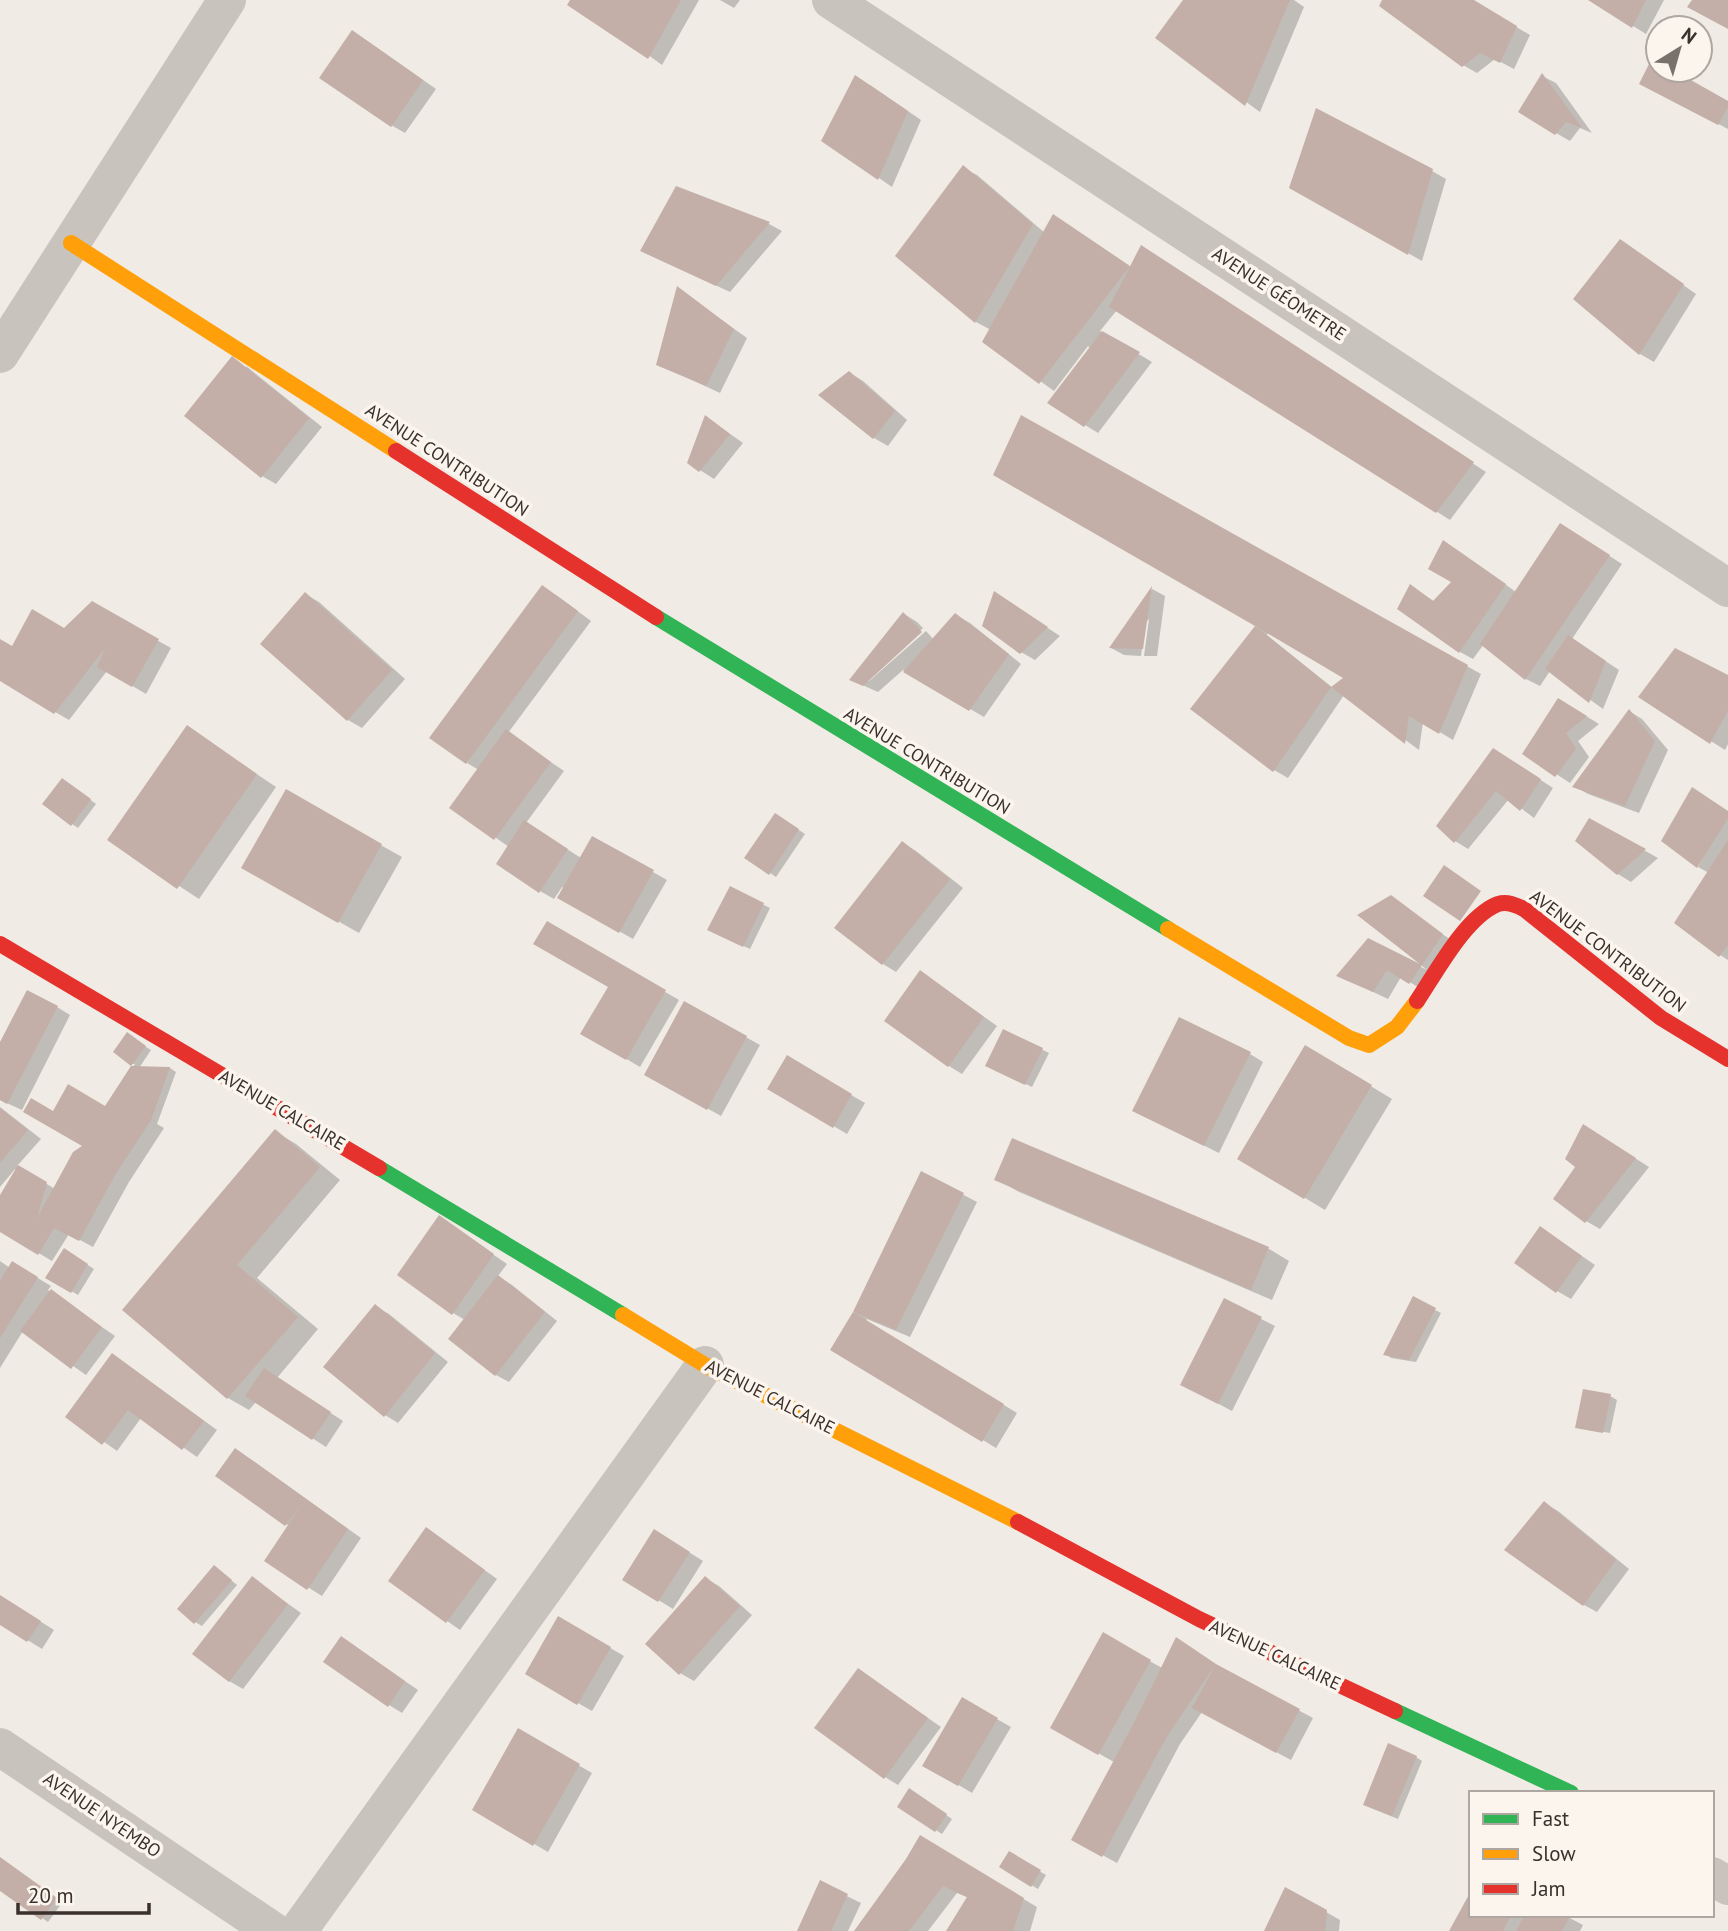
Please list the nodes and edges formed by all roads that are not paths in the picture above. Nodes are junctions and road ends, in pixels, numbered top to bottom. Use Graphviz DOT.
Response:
graph roads {
  1 [pos="227,0"];
  2 [pos="831,0"];
  3 [pos="71,243"];
  4 [pos="0,354"];
  5 [pos="1728,588"];
  6 [pos="0,944"];
  7 [pos="1728,1059"];
  8 [pos="705,1365"];
  9 [pos="0,1747"];
  10 [pos="1567,1791"];
  11 [pos="273,1931"];
  12 [pos="298,1931"];
  1 -- 3 [label="street"];
  2 -- 5 [label="street, AVENUE GÉOMETRE"];
  3 -- 4 [label="street"];
  3 -- 7 [label="street, AVENUE CONTRIBUTION"];
  6 -- 8 [label="street, AVENUE CALCAIRE"];
  8 -- 10 [label="street, AVENUE CALCAIRE"];
  8 -- 12 [label="street"];
  9 -- 11 [label="street, AVENUE NYEMBO"];
}
